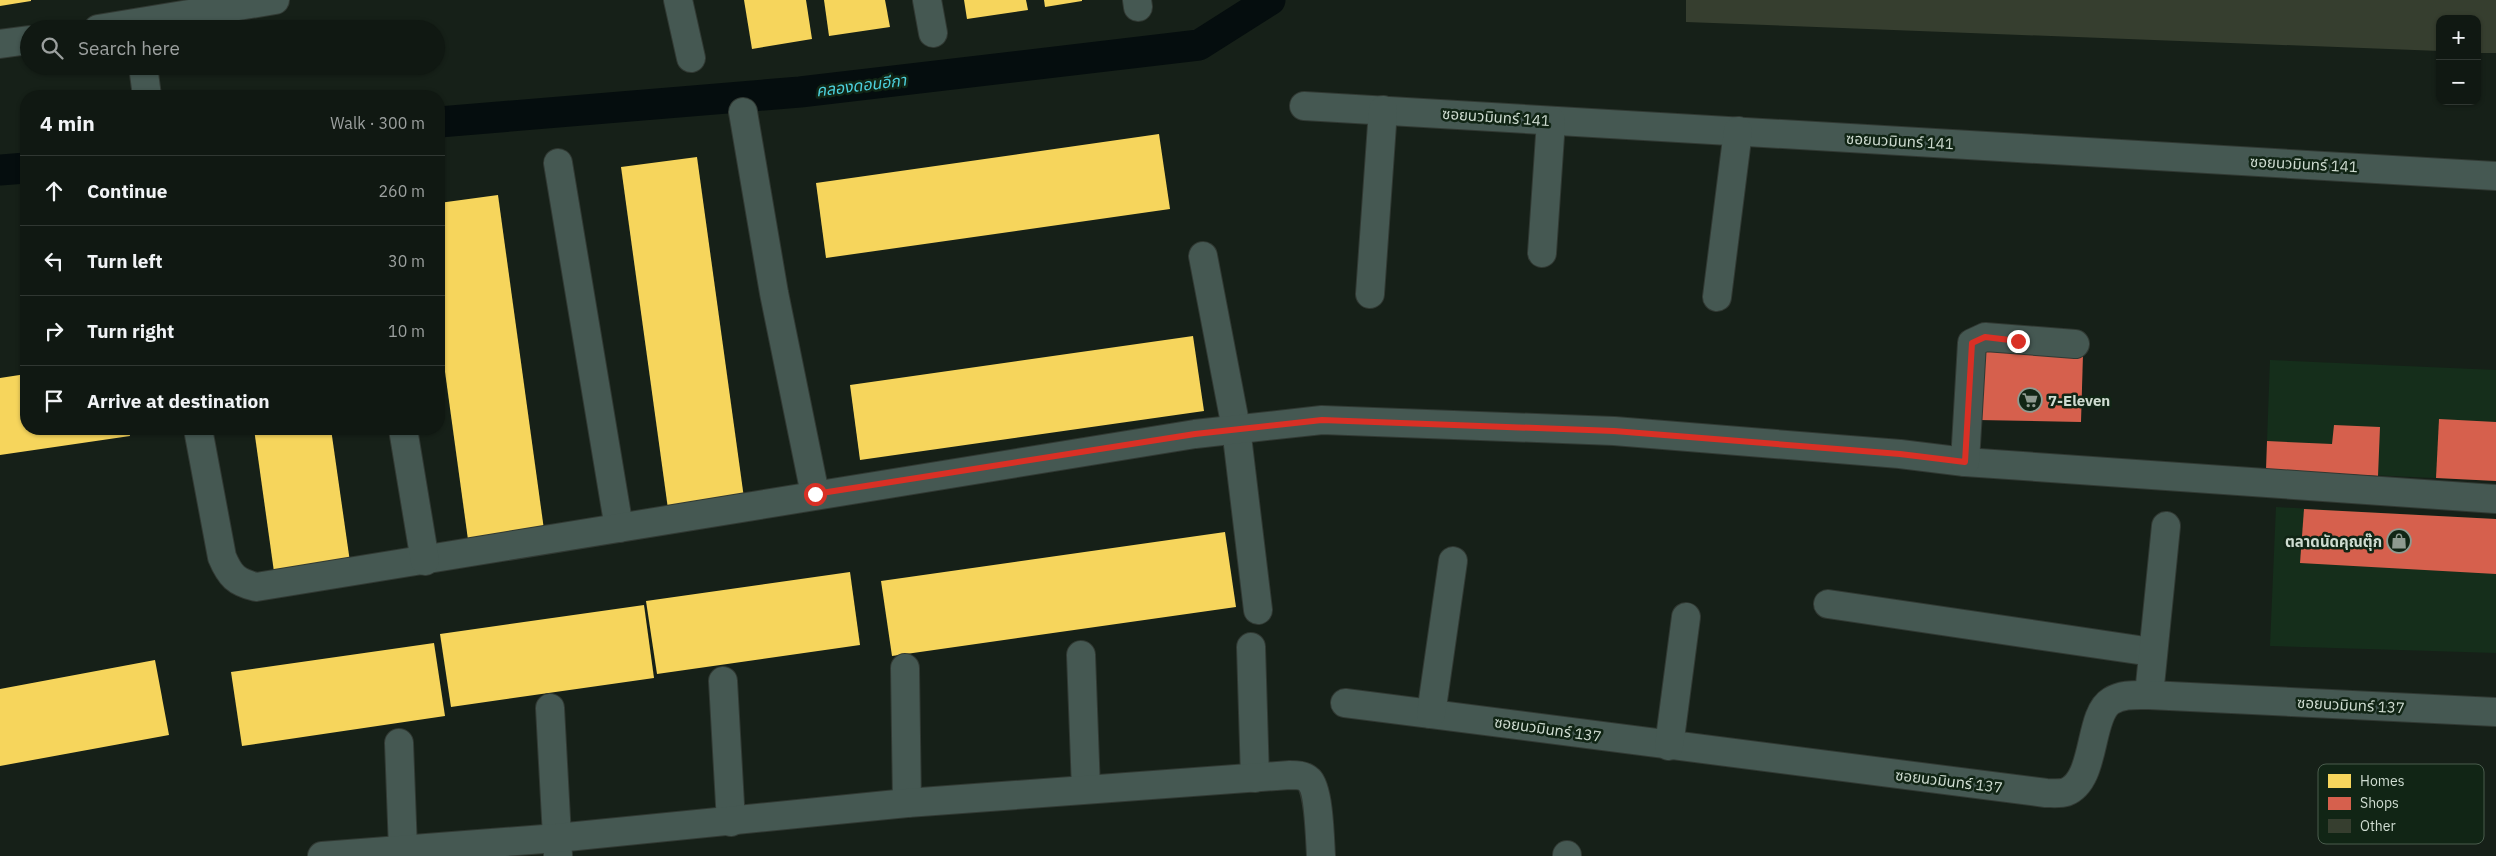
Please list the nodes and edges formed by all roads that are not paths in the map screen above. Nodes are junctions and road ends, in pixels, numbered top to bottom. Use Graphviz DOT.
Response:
graph roads {
  1 [pos="275,0"];
  2 [pos="678,0"];
  3 [pos="927,0"];
  4 [pos="168,20"];
  5 [pos="933,33"];
  6 [pos="20,41"];
  7 [pos="0,44"];
  8 [pos="691,58"];
  9 [pos="144,75"];
  10 [pos="146,90"];
  11 [pos="1304,106"];
  12 [pos="1384,110"];
  13 [pos="743,112"];
  14 [pos="1551,121"];
  15 [pos="1738,131"];
  16 [pos="558,163"];
  17 [pos="2496,176"];
  18 [pos="1542,253"];
  19 [pos="1203,256"];
  20 [pos="1370,294"];
  21 [pos="1717,297"];
  22 [pos="2075,344"];
  23 [pos="1236,428"];
  24 [pos="199,435"];
  25 [pos="404,435"];
  26 [pos="1965,462"];
  27 [pos="815,494"];
  28 [pos="2496,499"];
  29 [pos="2166,526"];
  30 [pos="619,528"];
  31 [pos="425,561"];
  32 [pos="1453,561"];
  33 [pos="1828,604"];
  34 [pos="1258,610"];
  35 [pos="1686,617"];
  36 [pos="1250,647"];
  37 [pos="2152,652"];
  38 [pos="1081,655"];
  39 [pos="905,668"];
  40 [pos="723,681"];
  41 [pos="2149,695"];
  42 [pos="1345,702"];
  43 [pos="550,708"];
  44 [pos="2496,712"];
  45 [pos="1432,714"];
  46 [pos="398,743"];
  47 [pos="1669,746"];
  48 [pos="1255,778"];
  49 [pos="1086,789"];
  50 [pos="908,803"];
  51 [pos="731,822"];
  52 [pos="557,847"];
  53 [pos="403,850"];
  54 [pos="322,856"];
  55 [pos="1321,856"];
  1 -- 4 [label="street"];
  2 -- 8 [label="street"];
  3 -- 5 [label="street"];
  6 -- 7 [label="street"];
  9 -- 10 [label="street"];
  11 -- 12 [label="street, ซอยนวมินทร์ 141"];
  12 -- 14 [label="street, ซอยนวมินทร์ 141"];
  12 -- 20 [label="street"];
  13 -- 27 [label="street"];
  14 -- 15 [label="street, ซอยนวมินทร์ 141"];
  14 -- 18 [label="street"];
  15 -- 17 [label="street, ซอยนวมินทร์ 141"];
  15 -- 21 [label="street"];
  16 -- 30 [label="street"];
  19 -- 23 [label="street"];
  22 -- 26 [label="street"];
  23 -- 26 [label="street"];
  23 -- 27 [label="street"];
  23 -- 34 [label="street"];
  24 -- 31 [label="street"];
  25 -- 31 [label="street"];
  26 -- 28 [label="street"];
  27 -- 30 [label="street"];
  29 -- 37 [label="street"];
  30 -- 31 [label="street"];
  32 -- 45 [label="street"];
  33 -- 37 [label="street"];
  35 -- 47 [label="street"];
  36 -- 48 [label="street"];
  37 -- 41 [label="street"];
  38 -- 49 [label="street"];
  39 -- 50 [label="street"];
  40 -- 51 [label="street"];
  41 -- 44 [label="street, ซอยนวมินทร์ 137"];
  41 -- 47 [label="street, ซอยนวมินทร์ 137"];
  42 -- 45 [label="street, ซอยนวมินทร์ 137"];
  43 -- 52 [label="street"];
  45 -- 47 [label="street, ซอยนวมินทร์ 137"];
  46 -- 53 [label="street"];
  48 -- 49 [label="street"];
  48 -- 55 [label="street"];
  49 -- 50 [label="street"];
  50 -- 51 [label="street"];
  51 -- 52 [label="street"];
  52 -- 53 [label="street"];
  53 -- 54 [label="street"];
}
